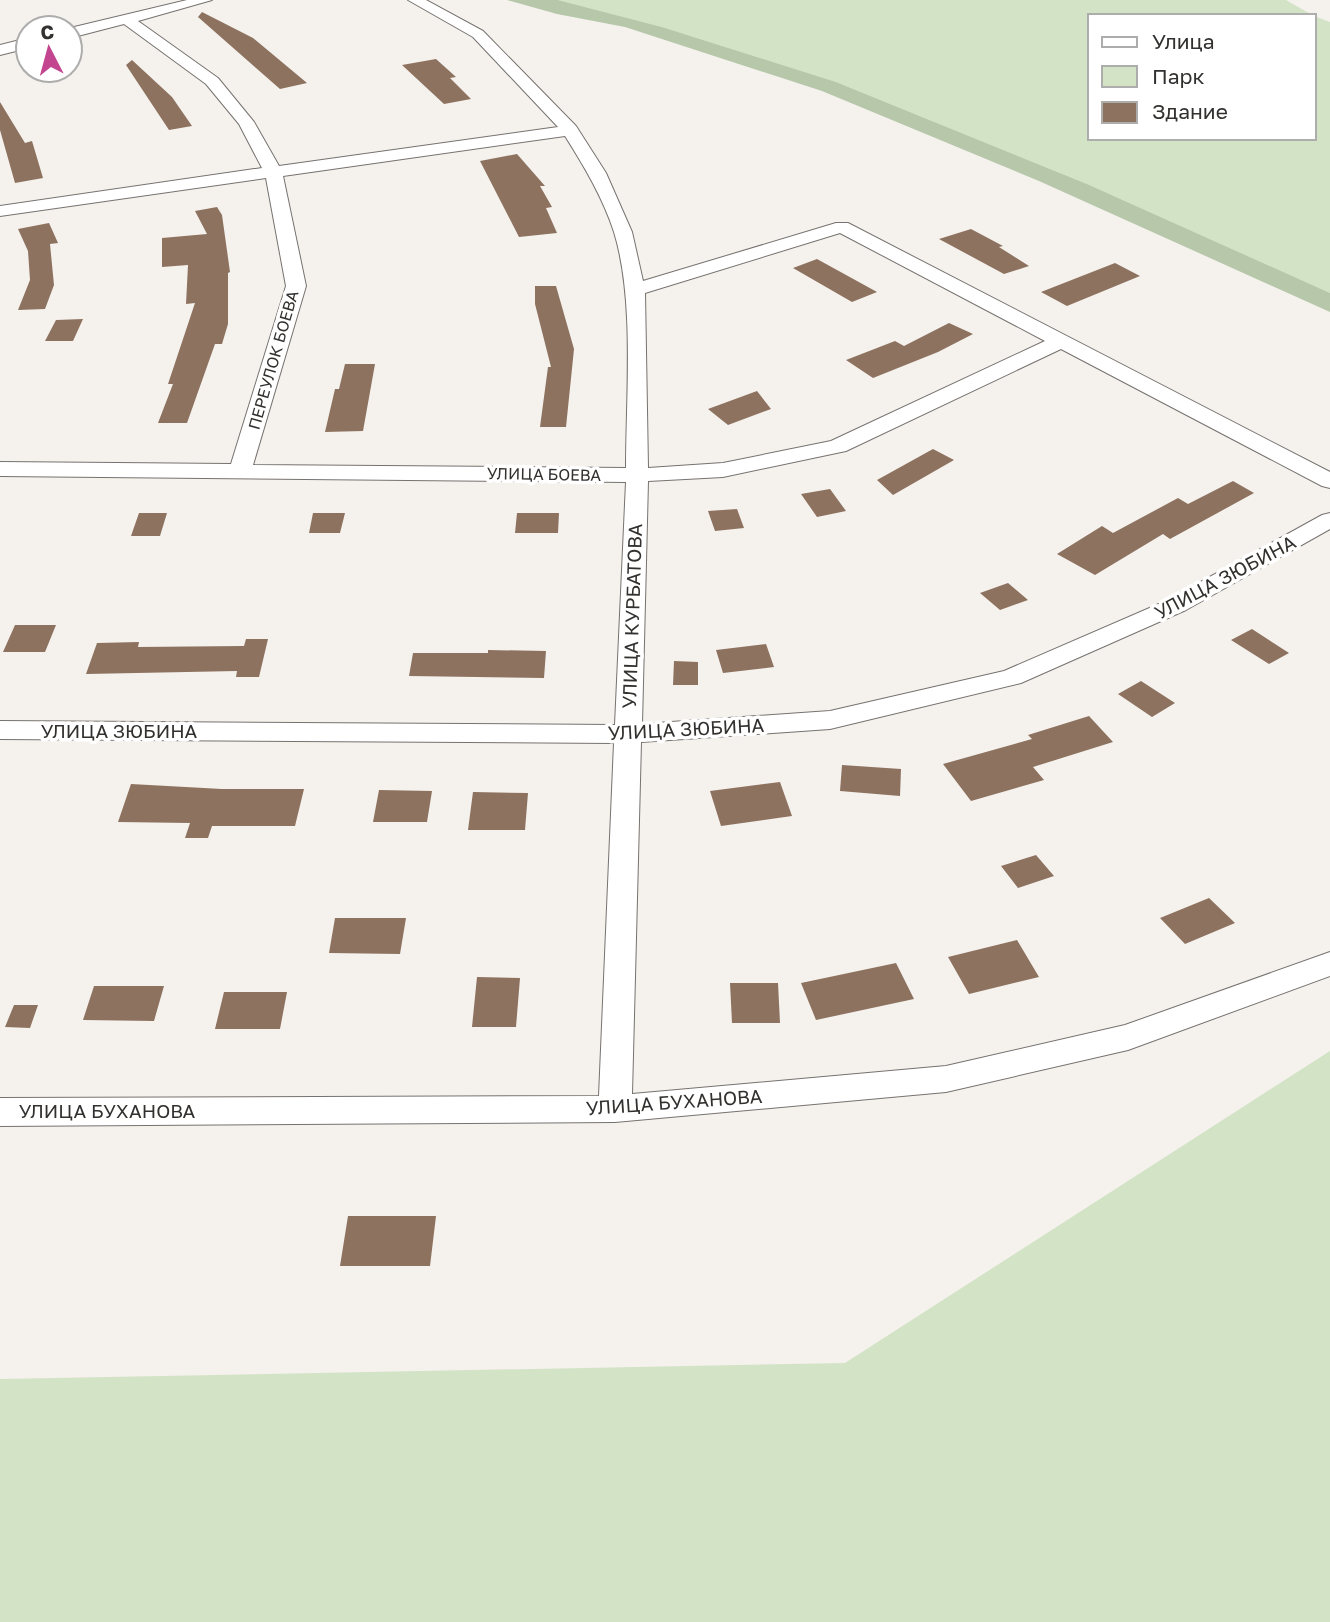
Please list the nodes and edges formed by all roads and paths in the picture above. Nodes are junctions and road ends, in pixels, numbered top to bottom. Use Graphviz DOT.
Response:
graph roads {
  1 [pos="205,0"];
  2 [pos="415,0"];
  3 [pos="126,19"];
  4 [pos="84,30"];
  5 [pos="570,130"];
  6 [pos="273,172"];
  7 [pos="0,211"];
  8 [pos="635,290"];
  9 [pos="1063,341"];
  10 [pos="0,469"];
  11 [pos="240,471"];
  12 [pos="637,475"];
  13 [pos="1330,481"];
  14 [pos="1330,520"];
  15 [pos="0,730"];
  16 [pos="628,734"];
  17 [pos="1330,964"];
  18 [pos="615,1109"];
  19 [pos="0,1112"];
  1 -- 3 [label="street"];
  2 -- 5 [label="street, УЛИЦА КУРБАТОВА"];
  3 -- 4 [label="street"];
  3 -- 6 [label="street, ПЕРЕУЛОК БОЕВА"];
  5 -- 6 [label="street"];
  5 -- 8 [label="street, УЛИЦА КУРБАТОВА"];
  6 -- 7 [label="street"];
  6 -- 11 [label="street, ПЕРЕУЛОК БОЕВА"];
  8 -- 9 [label="street"];
  8 -- 12 [label="street, УЛИЦА КУРБАТОВА"];
  9 -- 12 [label="street, УЛИЦА БОЕВА"];
  9 -- 13 [label="street"];
  10 -- 11 [label="street, УЛИЦА БОЕВА"];
  11 -- 12 [label="street, УЛИЦА БОЕВА"];
  12 -- 16 [label="street, УЛИЦА КУРБАТОВА"];
  14 -- 16 [label="street, УЛИЦА ЗЮБИНА"];
  15 -- 16 [label="street, УЛИЦА ЗЮБИНА"];
  16 -- 18 [label="street, УЛИЦА КУРБАТОВА"];
  17 -- 18 [label="street, УЛИЦА БУХАНОВА"];
  18 -- 19 [label="street, УЛИЦА БУХАНОВА"];
}
